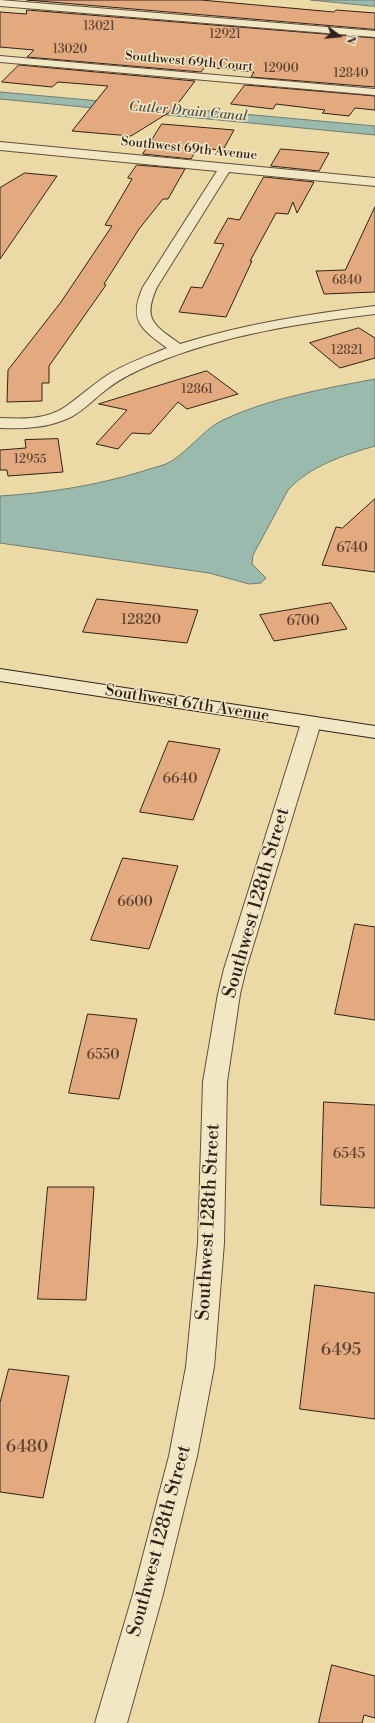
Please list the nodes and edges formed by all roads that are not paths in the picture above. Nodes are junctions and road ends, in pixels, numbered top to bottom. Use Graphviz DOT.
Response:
graph roads {
  1 [pos="0,3"];
  2 [pos="375,34"];
  3 [pos="0,59"];
  4 [pos="375,92"];
  5 [pos="0,146"];
  6 [pos="225,168"];
  7 [pos="375,182"];
  8 [pos="375,310"];
  9 [pos="179,350"];
  10 [pos="0,423"];
  11 [pos="0,675"];
  12 [pos="311,723"];
  13 [pos="375,732"];
  14 [pos="111,1723"];
  1 -- 2 [label="street"];
  3 -- 4 [label="street, Southwest 69th Court"];
  5 -- 6 [label="street, Southwest 69th Avenue"];
  6 -- 7 [label="street, Southwest 69th Avenue"];
  6 -- 9 [label="street"];
  8 -- 9 [label="street"];
  9 -- 10 [label="street"];
  11 -- 12 [label="main road, Southwest 67th Avenue"];
  12 -- 13 [label="main road, Southwest 67th Avenue"];
  12 -- 14 [label="street, Southwest 128th Street"];
}
